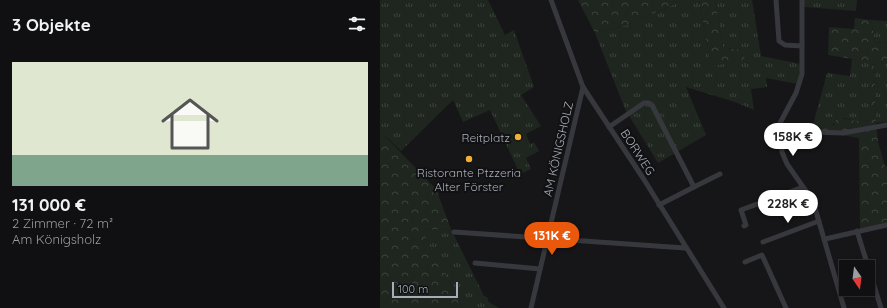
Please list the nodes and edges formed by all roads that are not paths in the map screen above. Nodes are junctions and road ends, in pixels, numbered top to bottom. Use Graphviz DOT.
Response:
graph roads {
  1 [pos="551,0"];
  2 [pos="776,0"];
  3 [pos="802,0"];
  4 [pos="802,46"];
  5 [pos="583,87"];
  6 [pos="887,125"];
  7 [pos="609,127"];
  8 [pos="781,131"];
  9 [pos="720,174"];
  10 [pos="694,187"];
  11 [pos="803,187"];
  12 [pos="659,205"];
  13 [pos="819,221"];
  14 [pos="887,225"];
  15 [pos="744,226"];
  16 [pos="857,231"];
  17 [pos="454,232"];
  18 [pos="548,238"];
  19 [pos="825,239"];
  20 [pos="763,242"];
  21 [pos="685,248"];
  22 [pos="745,262"];
  23 [pos="474,263"];
  24 [pos="540,269"];
  25 [pos="531,308"];
  26 [pos="724,308"];
  27 [pos="786,308"];
  28 [pos="844,308"];
  29 [pos="881,308"];
  1 -- 5 [label="street, BORWEG"];
  2 -- 4 [label="street"];
  3 -- 4 [label="street"];
  4 -- 8 [label="street"];
  5 -- 7 [label="street, BORWEG"];
  5 -- 18 [label="street, AM KÖNIGSHOLZ"];
  6 -- 8 [label="street"];
  7 -- 10 [label="street"];
  7 -- 12 [label="street, BORWEG"];
  8 -- 11 [label="street"];
  9 -- 10 [label="street"];
  10 -- 12 [label="street"];
  11 -- 13 [label="street"];
  11 -- 15 [label="street"];
  12 -- 21 [label="street, BORWEG"];
  13 -- 19 [label="street"];
  13 -- 20 [label="street"];
  14 -- 16 [label="street"];
  16 -- 19 [label="street"];
  16 -- 29 [label="street"];
  17 -- 18 [label="street"];
  18 -- 21 [label="street"];
  18 -- 24 [label="street, AM KÖNIGSHOLZ"];
  19 -- 28 [label="street"];
  21 -- 26 [label="street, BORWEG"];
  22 -- 27 [label="street"];
  23 -- 24 [label="street"];
  24 -- 25 [label="street, AM KÖNIGSHOLZ"];
}
